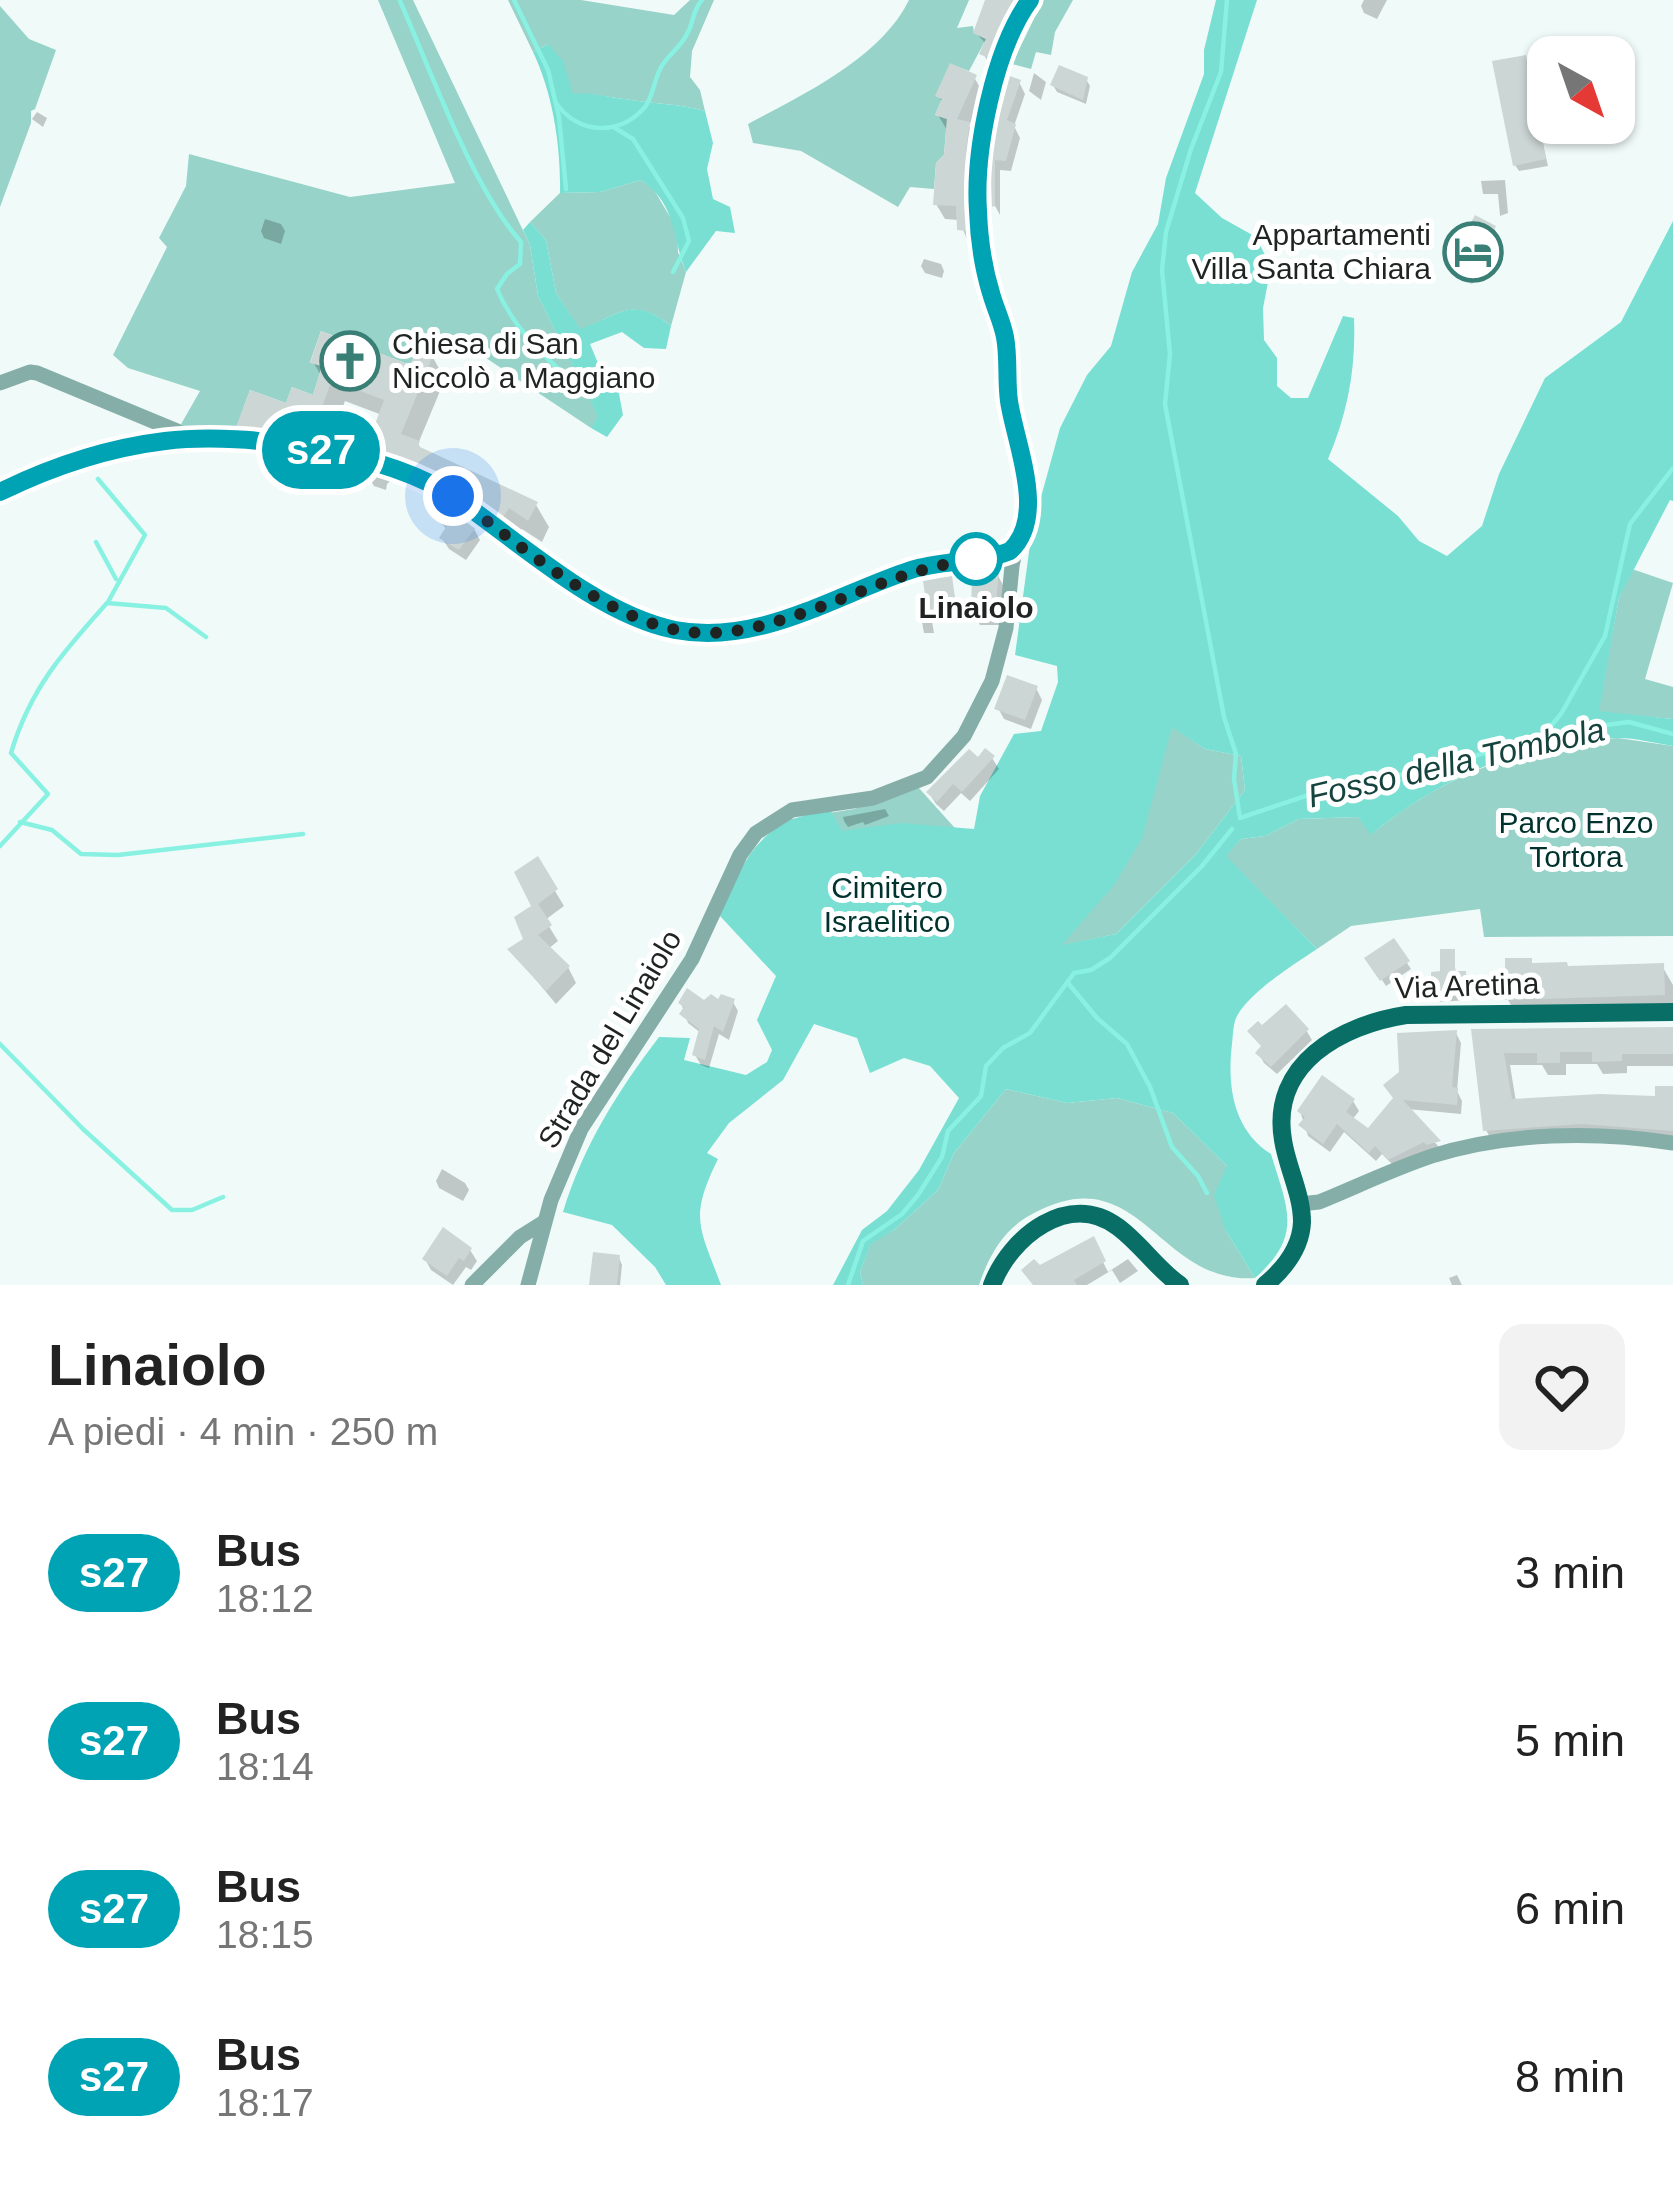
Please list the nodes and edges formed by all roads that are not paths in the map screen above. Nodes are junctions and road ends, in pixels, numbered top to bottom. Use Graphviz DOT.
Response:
graph roads {
  1 [pos="1030,0"];
  2 [pos="0,382"];
  3 [pos="183,440"];
  4 [pos="350,455"];
  5 [pos="386,466"];
  6 [pos="0,492"];
  7 [pos="1015,548"];
  8 [pos="1673,1012"];
  9 [pos="1673,1143"];
  10 [pos="1300,1204"];
  11 [pos="544,1222"];
  12 [pos="472,1285"];
  13 [pos="528,1285"];
  14 [pos="992,1285"];
  15 [pos="1180,1285"];
  16 [pos="1265,1285"];
  1 -- 7 [label="street, Strada del Linaiolo"];
  2 -- 3 [label="street"];
  3 -- 4 [label="street"];
  3 -- 6 [label="street"];
  5 -- 7 [label="street"];
  7 -- 11 [label="street, Strada del Linaiolo"];
  8 -- 10 [label="main road, Via Aretina"];
  9 -- 10 [label="street"];
  10 -- 16 [label="main road, Via Aretina"];
  11 -- 12 [label="street"];
  11 -- 13 [label="street, Strada del Linaiolo"];
  14 -- 15 [label="main road"];
}
